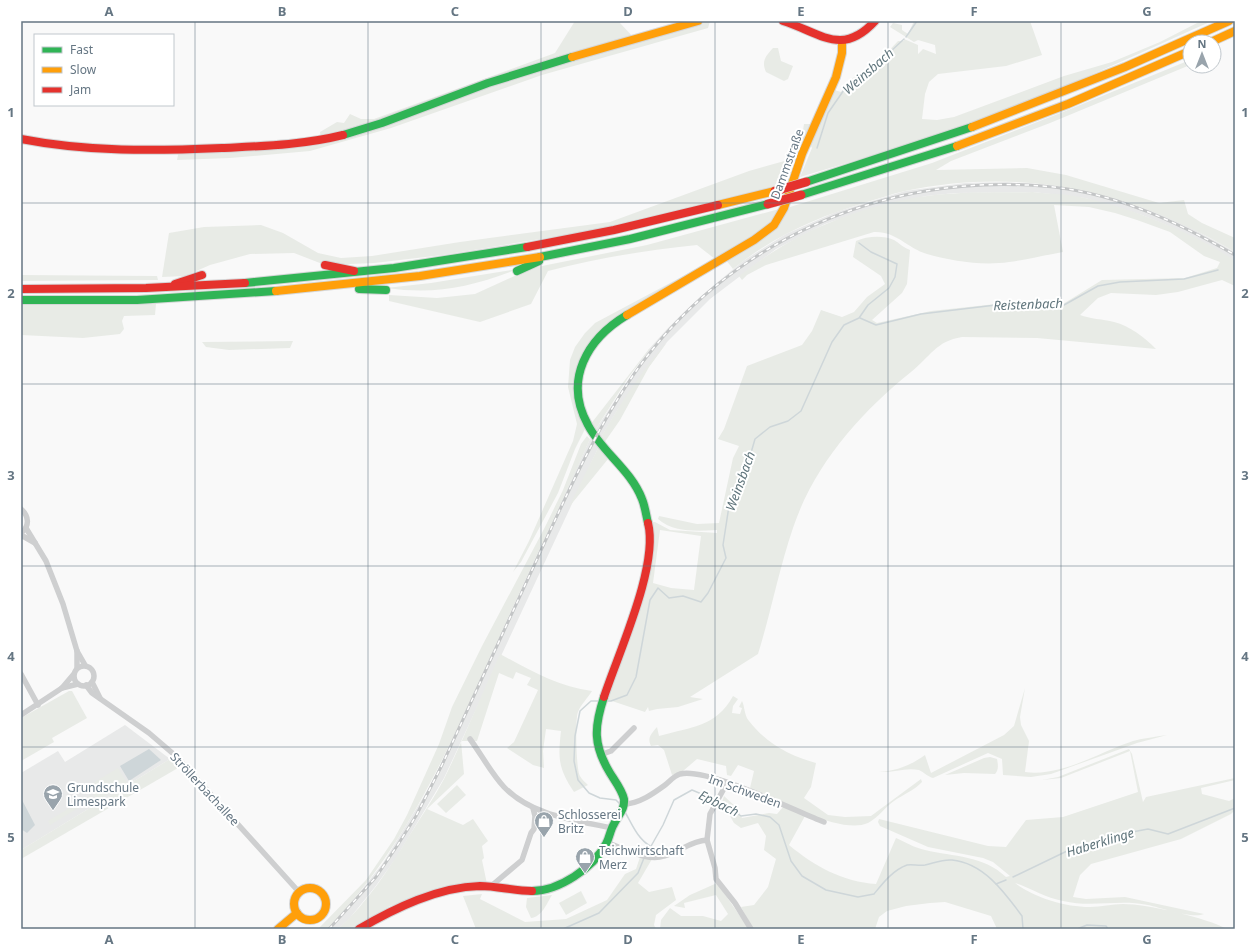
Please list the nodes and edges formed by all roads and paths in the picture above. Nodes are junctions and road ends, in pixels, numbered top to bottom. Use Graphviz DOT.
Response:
graph roads {
  1 [pos="698,21"];
  2 [pos="782,21"];
  3 [pos="875,21"];
  4 [pos="1229,21"];
  5 [pos="1235,31"];
  6 [pos="1222,37"];
  7 [pos="842,41"];
  8 [pos="1182,54"];
  9 [pos="21,139"];
  10 [pos="545,256"];
  11 [pos="324,265"];
  12 [pos="518,271"];
  13 [pos="359,273"];
  14 [pos="202,275"];
  15 [pos="169,287"];
  16 [pos="339,287"];
  17 [pos="21,289"];
  18 [pos="386,290"];
  19 [pos="21,300"];
  20 [pos="21,509"];
  21 [pos="26,528"];
  22 [pos="21,534"];
  23 [pos="36,543"];
  24 [pos="77,651"];
  25 [pos="85,665"];
  26 [pos="77,668"];
  27 [pos="21,674"];
  28 [pos="73,675"];
  29 [pos="92,682"];
  30 [pos="78,684"];
  31 [pos="86,686"];
  32 [pos="62,688"];
  33 [pos="100,698"];
  34 [pos="38,705"];
  35 [pos="21,715"];
  36 [pos="634,728"];
  37 [pos="470,739"];
  38 [pos="600,755"];
  39 [pos="727,783"];
  40 [pos="624,804"];
  41 [pos="533,808"];
  42 [pos="824,822"];
  43 [pos="612,828"];
  44 [pos="707,840"];
  45 [pos="607,843"];
  46 [pos="490,887"];
  47 [pos="299,892"];
  48 [pos="297,913"];
  49 [pos="278,929"];
  50 [pos="359,929"];
  51 [pos="751,929"];
  1 -- 9 [label="main road"];
  2 -- 7 [label="main road"];
  3 -- 7 [label="main road"];
  4 -- 13 [label="main road, bridge"];
  5 -- 6 [label="main road"];
  7 -- 38 [label="main road, Dammstraße"];
  8 -- 10 [label="main road, bridge"];
  10 -- 12 [label="main road"];
  10 -- 16 [label="main road"];
  11 -- 13 [label="main road"];
  13 -- 15 [label="main road"];
  14 -- 15 [label="main road"];
  15 -- 17 [label="main road"];
  16 -- 18 [label="main road"];
  16 -- 19 [label="main road"];
  20 -- 21 [label="street"];
  21 -- 22 [label="street"];
  21 -- 23 [label="street"];
  22 -- 23 [label="street"];
  23 -- 24 [label="street"];
  24 -- 25 [label="street"];
  24 -- 26 [label="street"];
  25 -- 26 [label="street"];
  25 -- 29 [label="street"];
  26 -- 28 [label="street"];
  27 -- 34 [label="street"];
  28 -- 30 [label="street"];
  28 -- 32 [label="street"];
  29 -- 31 [label="street"];
  29 -- 33 [label="street, Ströllerbachallee"];
  30 -- 31 [label="street"];
  30 -- 32 [label="street"];
  31 -- 33 [label="street, Ströllerbachallee"];
  32 -- 34 [label="street"];
  33 -- 47 [label="street, Ströllerbachallee"];
  34 -- 35 [label="street"];
  36 -- 38 [label="street"];
  37 -- 41 [label="street"];
  38 -- 40 [label="main road, Dammstraße"];
  39 -- 40 [label="street, Im Schweden"];
  39 -- 42 [label="street, Im Schweden"];
  39 -- 44 [label="street"];
  40 -- 43 [label="main road"];
  41 -- 43 [label="street"];
  41 -- 46 [label="street"];
  43 -- 45 [label="main road"];
  44 -- 45 [label="street"];
  44 -- 51 [label="street"];
  45 -- 46 [label="main road"];
  46 -- 50 [label="main road"];
  47 -- 48 [label="main road"];
  47 -- 48 [label="main road"];
  48 -- 49 [label="main road"];
}
